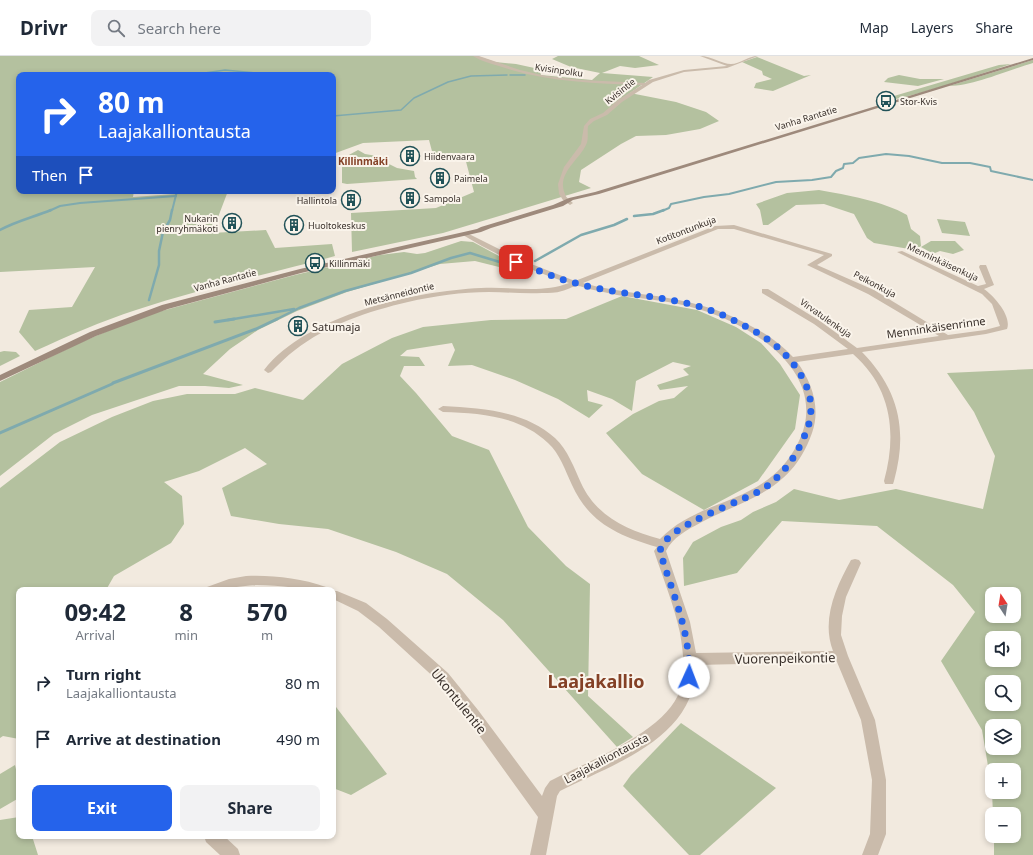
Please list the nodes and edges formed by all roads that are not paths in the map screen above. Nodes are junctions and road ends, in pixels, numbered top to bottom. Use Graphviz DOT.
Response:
graph roads {
  1 [pos="475,56"];
  2 [pos="702,56"];
  3 [pos="756,56"];
  4 [pos="1033,59"];
  5 [pos="731,65"];
  6 [pos="644,84"];
  7 [pos="568,202"];
  8 [pos="466,234"];
  9 [pos="900,252"];
  10 [pos="830,255"];
  11 [pos="984,267"];
  12 [pos="576,283"];
  13 [pos="978,289"];
  14 [pos="765,291"];
  15 [pos="946,337"];
  16 [pos="855,350"];
  17 [pos="791,360"];
  18 [pos="268,370"];
  19 [pos="0,378"];
  20 [pos="443,409"];
  21 [pos="889,481"];
  22 [pos="662,544"];
  23 [pos="855,563"];
  24 [pos="219,587"];
  25 [pos="313,587"];
  26 [pos="336,595"];
  27 [pos="841,656"];
  28 [pos="690,659"];
  29 [pos="546,815"];
  30 [pos="215,839"];
  31 [pos="232,855"];
  32 [pos="538,855"];
  33 [pos="870,855"];
  1 -- 6 [label="street, Kvisinpolku"];
  2 -- 5 [label="street"];
  3 -- 5 [label="street, Kvisintie"];
  4 -- 7 [label="main road, Vanha Rantatie"];
  5 -- 6 [label="street, Kvisintie"];
  6 -- 7 [label="street, Kvisintie"];
  7 -- 8 [label="main road, Vanha Rantatie"];
  8 -- 12 [label="street"];
  8 -- 19 [label="main road, Vanha Rantatie"];
  9 -- 13 [label="street, Menninkäisenkuja"];
  10 -- 12 [label="street, Kotitontunkuja"];
  10 -- 15 [label="street, Peikonkuja"];
  11 -- 13 [label="street"];
  12 -- 17 [label="street"];
  12 -- 18 [label="street, Metsänneidontie"];
  13 -- 15 [label="street, Menninkäisenrinne"];
  14 -- 16 [label="street, Virvatulenkuja"];
  15 -- 16 [label="street, Menninkäisenrinne"];
  16 -- 17 [label="street, Menninkäisenrinne"];
  16 -- 21 [label="street, Virvatulenkuja"];
  17 -- 22 [label="street"];
  20 -- 22 [label="street"];
  22 -- 28 [label="street, Laajakalliontausta"];
  23 -- 27 [label="street"];
  24 -- 25 [label="street"];
  26 -- 29 [label="street, Ukontulentie"];
  27 -- 28 [label="street, Vuorenpeikontie"];
  27 -- 33 [label="street, Vuorenpeikontie"];
  28 -- 29 [label="street, Laajakalliontausta"];
  29 -- 32 [label="street, Laajakalliontausta"];
  30 -- 31 [label="street"];
}
